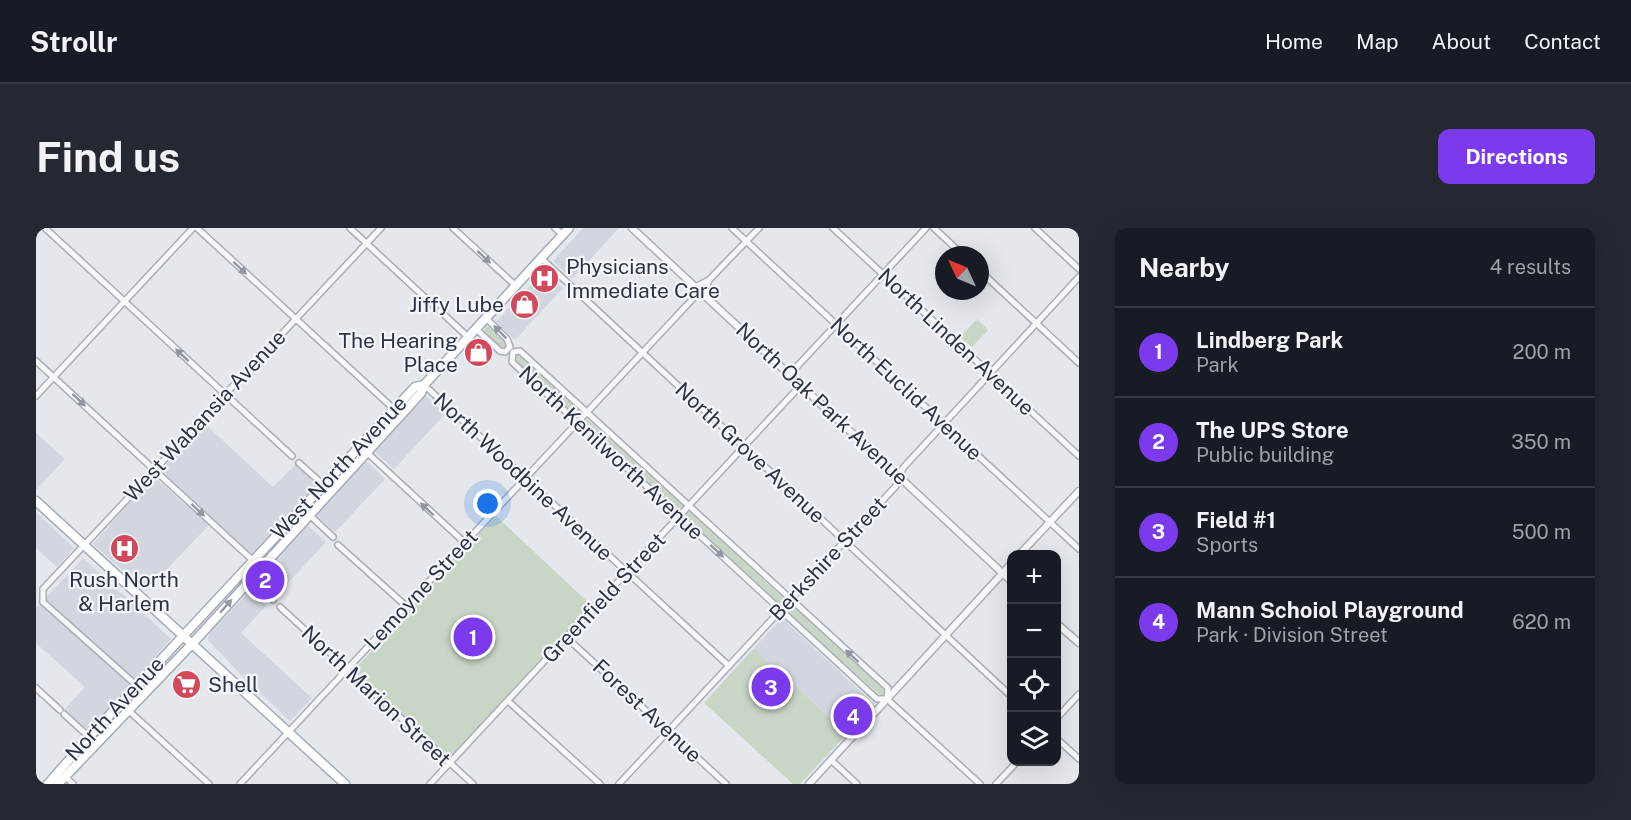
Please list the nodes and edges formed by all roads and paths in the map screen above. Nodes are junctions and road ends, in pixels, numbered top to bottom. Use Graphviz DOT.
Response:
graph roads {
  1 [pos="45,228"];
  2 [pos="195,228"];
  3 [pos="350,228"];
  4 [pos="381,228"];
  5 [pos="453,228"];
  6 [pos="555,228"];
  7 [pos="632,228"];
  8 [pos="732,228"];
  9 [pos="759,228"];
  10 [pos="833,228"];
  11 [pos="926,228"];
  12 [pos="934,228"];
  13 [pos="1035,228"];
  14 [pos="566,232"];
  15 [pos="746,241"];
  16 [pos="367,243"];
  17 [pos="953,246"];
  18 [pos="541,258"];
  19 [pos="1079,269"];
  20 [pos="883,274"];
  21 [pos="1079,277"];
  22 [pos="989,279"];
  23 [pos="709,280"];
  24 [pos="516,286"];
  25 [pos="700,291"];
  26 [pos="124,301"];
  27 [pos="433,305"];
  28 [pos="440,311"];
  29 [pos="486,318"];
  30 [pos="296,319"];
  31 [pos="1036,323"];
  32 [pos="836,324"];
  33 [pos="476,329"];
  34 [pos="468,337"];
  35 [pos="642,353"];
  36 [pos="36,361"];
  37 [pos="1079,363"];
  38 [pos="790,374"];
  39 [pos="990,374"];
  40 [pos="54,377"];
  41 [pos="424,385"];
  42 [pos="801,385"];
  43 [pos="225,394"];
  44 [pos="36,396"];
  45 [pos="397,412"];
  46 [pos="587,412"];
  47 [pos="577,423"];
  48 [pos="944,424"];
  49 [pos="744,447"];
  50 [pos="363,449"];
  51 [pos="292,456"];
  52 [pos="1079,456"];
  53 [pos="299,463"];
  54 [pos="155,470"];
  55 [pos="900,477"];
  56 [pos="525,478"];
  57 [pos="327,488"];
  58 [pos="1079,491"];
  59 [pos="36,501"];
  60 [pos="689,506"];
  61 [pos="305,511"];
  62 [pos="679,516"];
  63 [pos="1050,522"];
  64 [pos="333,537"];
  65 [pos="845,541"];
  66 [pos="465,543"];
  67 [pos="84,545"];
  68 [pos="338,545"];
  69 [pos="1079,549"];
  70 [pos="1025,550"];
  71 [pos="257,563"];
  72 [pos="1007,568"];
  73 [pos="627,572"];
  74 [pos="1003,573"];
  75 [pos="1007,577"];
  76 [pos="252,581"];
  77 [pos="791,599"];
  78 [pos="273,600"];
  79 [pos="39,601"];
  80 [pos="406,606"];
  81 [pos="280,607"];
  82 [pos="781,610"];
  83 [pos="1061,628"];
  84 [pos="946,635"];
  85 [pos="183,636"];
  86 [pos="567,638"];
  87 [pos="192,644"];
  88 [pos="1079,644"];
  89 [pos="729,666"];
  90 [pos="347,669"];
  91 [pos="136,686"];
  92 [pos="36,688"];
  93 [pos="1007,692"];
  94 [pos="145,693"];
  95 [pos="1079,694"];
  96 [pos="887,699"];
  97 [pos="508,701"];
  98 [pos="128,710"];
  99 [pos="1061,714"];
  100 [pos="669,731"];
  101 [pos="288,732"];
  102 [pos="89,737"];
  103 [pos="1061,743"];
  104 [pos="1079,759"];
  105 [pos="831,760"];
  106 [pos="450,763"];
  107 [pos="1013,766"];
  108 [pos="66,777"];
  109 [pos="48,784"];
  110 [pos="58,784"];
  111 [pos="73,784"];
  112 [pos="209,784"];
  113 [pos="240,784"];
  114 [pos="345,784"];
  115 [pos="430,784"];
  116 [pos="473,784"];
  117 [pos="600,784"];
  118 [pos="620,784"];
  119 [pos="726,784"];
  120 [pos="808,784"];
  121 [pos="857,784"];
  122 [pos="980,784"];
  123 [pos="996,784"];
  1 -- 26 [label="street"];
  2 -- 26 [label="street"];
  2 -- 30 [label="street, one-way"];
  3 -- 16 [label="street"];
  4 -- 16 [label="street, West Wabansia Avenue"];
  5 -- 24 [label="street, one-way"];
  6 -- 14 [label="street"];
  7 -- 25 [label="street, North Oak Park Avenue"];
  8 -- 15 [label="street, North Euclid Avenue"];
  9 -- 15 [label="street"];
  10 -- 20 [label="street, North Linden Avenue"];
  11 -- 20 [label="street"];
  12 -- 17 [label="street"];
  13 -- 19 [label="street"];
  14 -- 18 [label="main road, West North Avenue"];
  15 -- 23 [label="street"];
  15 -- 32 [label="street, North Euclid Avenue"];
  16 -- 27 [label="street"];
  16 -- 30 [label="street, West Wabansia Avenue"];
  18 -- 24 [label="main road, West North Avenue"];
  18 -- 35 [label="street, North Grove Avenue"];
  20 -- 32 [label="street"];
  20 -- 39 [label="street, North Linden Avenue"];
  21 -- 31 [label="street, Berkshire Street"];
  22 -- 31 [label="street"];
  23 -- 25 [label="street"];
  23 -- 25 [label="street"];
  24 -- 29 [label="main road, West North Avenue"];
  25 -- 35 [label="street, Lemoyne Street"];
  25 -- 38 [label="street, North Oak Park Avenue"];
  26 -- 40 [label="street"];
  43 -- 26 [label="street, one-way"];
  28 -- 34 [label="street"];
  29 -- 33 [label="main road, West North Avenue"];
  33 -- 29 [label="street, North Kenilworth Avenue, one-way"];
  30 -- 43 [label="street, West Wabansia Avenue"];
  30 -- 45 [label="street"];
  31 -- 37 [label="street"];
  31 -- 39 [label="street, Berkshire Street"];
  32 -- 38 [label="street"];
  32 -- 48 [label="street, North Euclid Avenue"];
  33 -- 34 [label="main road, West North Avenue"];
  34 -- 41 [label="main road, West North Avenue"];
  35 -- 46 [label="street, Lemoyne Street"];
  35 -- 49 [label="street, North Grove Avenue"];
  36 -- 40 [label="street"];
  38 -- 42 [label="street, North Oak Park Avenue"];
  39 -- 48 [label="street, Berkshire Street"];
  39 -- 52 [label="street, North Linden Avenue"];
  40 -- 44 [label="street"];
  40 -- 54 [label="street, one-way"];
  41 -- 45 [label="main road, West North Avenue"];
  41 -- 56 [label="street, North Woodbine Avenue"];
  42 -- 49 [label="street, Greenfield Street"];
  42 -- 55 [label="street, North Oak Park Avenue"];
  43 -- 51 [label="street"];
  43 -- 54 [label="street, West Wabansia Avenue"];
  45 -- 50 [label="main road, West North Avenue"];
  46 -- 47 [label="street, Lemoyne Street"];
  46 -- 47 [label="street, North Kenilworth Avenue"];
  46 -- 60 [label="street, North Kenilworth Avenue"];
  47 -- 56 [label="street, Lemoyne Street"];
  47 -- 62 [label="street, North Kenilworth Avenue"];
  48 -- 55 [label="street, Berkshire Street"];
  48 -- 63 [label="street, North Euclid Avenue"];
  49 -- 60 [label="street, Greenfield Street"];
  49 -- 65 [label="street, North Grove Avenue"];
  50 -- 57 [label="main road, West North Avenue"];
  66 -- 50 [label="street, one-way"];
  53 -- 57 [label="street"];
  54 -- 67 [label="street, West Wabansia Avenue"];
  54 -- 71 [label="street, one-way"];
  55 -- 65 [label="street, Berkshire Street"];
  55 -- 74 [label="street, North Oak Park Avenue"];
  56 -- 66 [label="street, Lemoyne Street"];
  56 -- 73 [label="street, North Woodbine Avenue"];
  57 -- 61 [label="main road, West North Avenue"];
  58 -- 63 [label="street"];
  59 -- 67 [label="main road"];
  60 -- 62 [label="street, Greenfield Street"];
  60 -- 77 [label="street, North Kenilworth Avenue"];
  61 -- 64 [label="street"];
  61 -- 71 [label="main road, West North Avenue"];
  62 -- 73 [label="street, Greenfield Street"];
  62 -- 82 [label="street, North Kenilworth Avenue, one-way"];
  63 -- 69 [label="street, North Euclid Avenue"];
  63 -- 70 [label="street"];
  65 -- 77 [label="street, Berkshire Street"];
  65 -- 84 [label="street, North Grove Avenue"];
  66 -- 80 [label="street, Lemoyne Street"];
  67 -- 79 [label="street, West Wabansia Avenue"];
  67 -- 85 [label="main road"];
  68 -- 80 [label="street"];
  71 -- 76 [label="main road, West North Avenue"];
  71 -- 85 [label="main road, West North Avenue"];
  72 -- 74 [label="street"];
  73 -- 86 [label="street, Greenfield Street"];
  73 -- 89 [label="street, North Woodbine Avenue"];
  74 -- 75 [label="street, North Oak Park Avenue"];
  74 -- 84 [label="street"];
  76 -- 78 [label="street"];
  87 -- 76 [label="main road, West North Avenue, one-way"];
  77 -- 82 [label="street, Berkshire Street"];
  96 -- 77 [label="street, North Kenilworth Avenue, one-way"];
  79 -- 91 [label="street"];
  80 -- 90 [label="street, Lemoyne Street"];
  81 -- 90 [label="street, North Marion Street"];
  82 -- 89 [label="street, Berkshire Street"];
  82 -- 96 [label="street, North Kenilworth Avenue"];
  83 -- 88 [label="street"];
  84 -- 93 [label="street, North Grove Avenue"];
  84 -- 96 [label="street"];
  85 -- 87 [label="main road"];
  85 -- 91 [label="main road, North Avenue"];
  86 -- 97 [label="street, Greenfield Street"];
  86 -- 100 [label="street, Forest Avenue"];
  87 -- 94 [label="main road, North Avenue"];
  87 -- 101 [label="main road"];
  89 -- 100 [label="street, Berkshire Street"];
  90 -- 101 [label="street, Lemoyne Street"];
  90 -- 106 [label="street, North Marion Street"];
  91 -- 94 [label="street"];
  91 -- 102 [label="main road, North Avenue"];
  92 -- 102 [label="street"];
  94 -- 98 [label="main road, North Avenue"];
  95 -- 99 [label="street"];
  96 -- 105 [label="street"];
  96 -- 122 [label="street, North Kenilworth Avenue"];
  97 -- 106 [label="street, Greenfield Street"];
  97 -- 117 [label="street"];
  98 -- 108 [label="main road, North Avenue"];
  98 -- 112 [label="street"];
  100 -- 118 [label="street, Berkshire Street"];
  100 -- 119 [label="street, Forest Avenue"];
  101 -- 113 [label="street, Lemoyne Street"];
  101 -- 114 [label="main road"];
  102 -- 109 [label="main road, North Avenue"];
  103 -- 104 [label="street"];
  105 -- 120 [label="street"];
  105 -- 121 [label="street"];
  106 -- 115 [label="street, Greenfield Street"];
  106 -- 116 [label="street, North Marion Street"];
  107 -- 123 [label="street"];
  108 -- 110 [label="main road, North Avenue"];
  108 -- 111 [label="street"];
}
